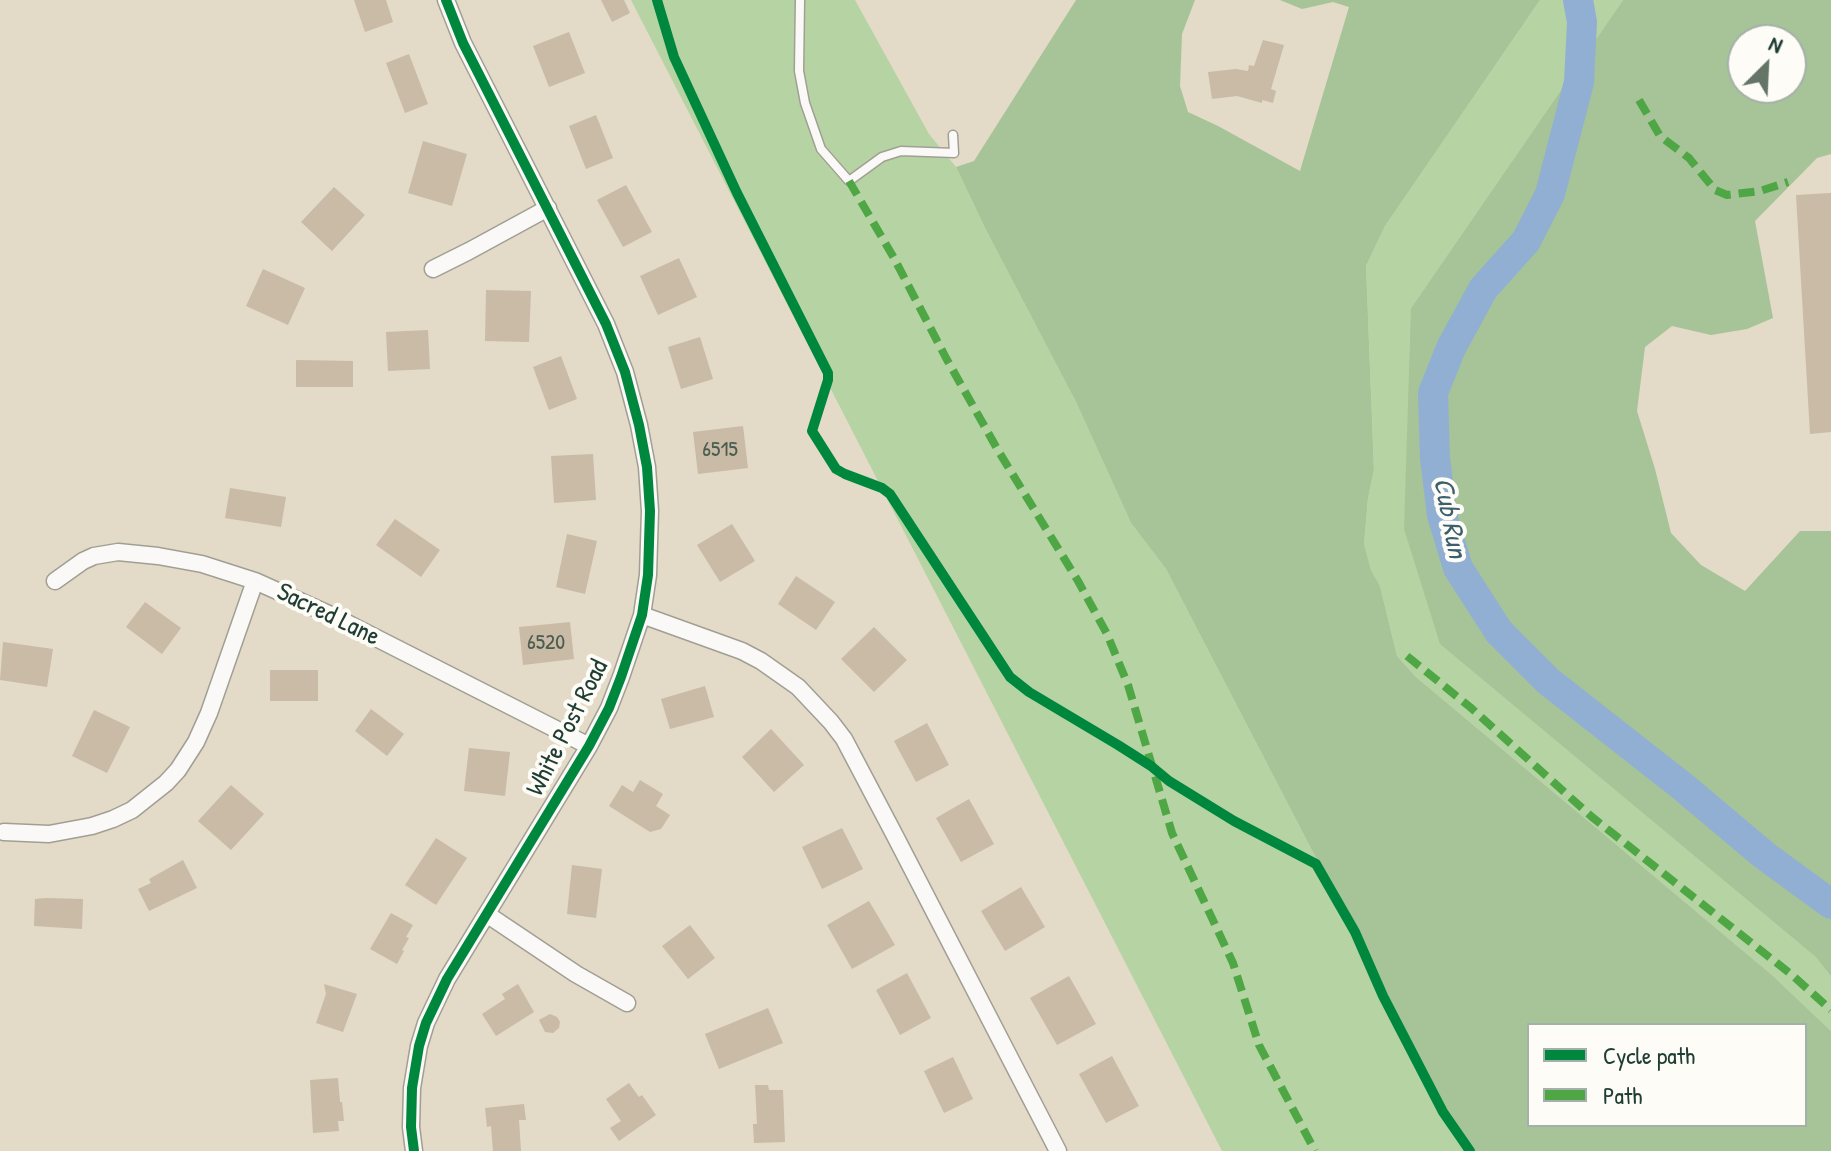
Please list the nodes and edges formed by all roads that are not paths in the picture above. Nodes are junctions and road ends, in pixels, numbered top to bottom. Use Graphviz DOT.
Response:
graph roads {
  1 [pos="446,0"];
  2 [pos="800,0"];
  3 [pos="953,135"];
  4 [pos="548,208"];
  5 [pos="433,269"];
  6 [pos="55,581"];
  7 [pos="255,581"];
  8 [pos="642,615"];
  9 [pos="589,746"];
  10 [pos="4,832"];
  11 [pos="488,915"];
  12 [pos="627,1003"];
  13 [pos="414,1151"];
  14 [pos="1058,1151"];
  1 -- 4 [label="street, White Post Road"];
  2 -- 3 [label="lane"];
  4 -- 5 [label="street"];
  4 -- 8 [label="street, White Post Road"];
  6 -- 7 [label="street, Sacred Lane"];
  7 -- 9 [label="street, Sacred Lane"];
  7 -- 10 [label="street"];
  8 -- 9 [label="street, White Post Road"];
  8 -- 14 [label="street"];
  9 -- 11 [label="street, White Post Road"];
  11 -- 12 [label="street"];
  11 -- 13 [label="street, White Post Road"];
}
